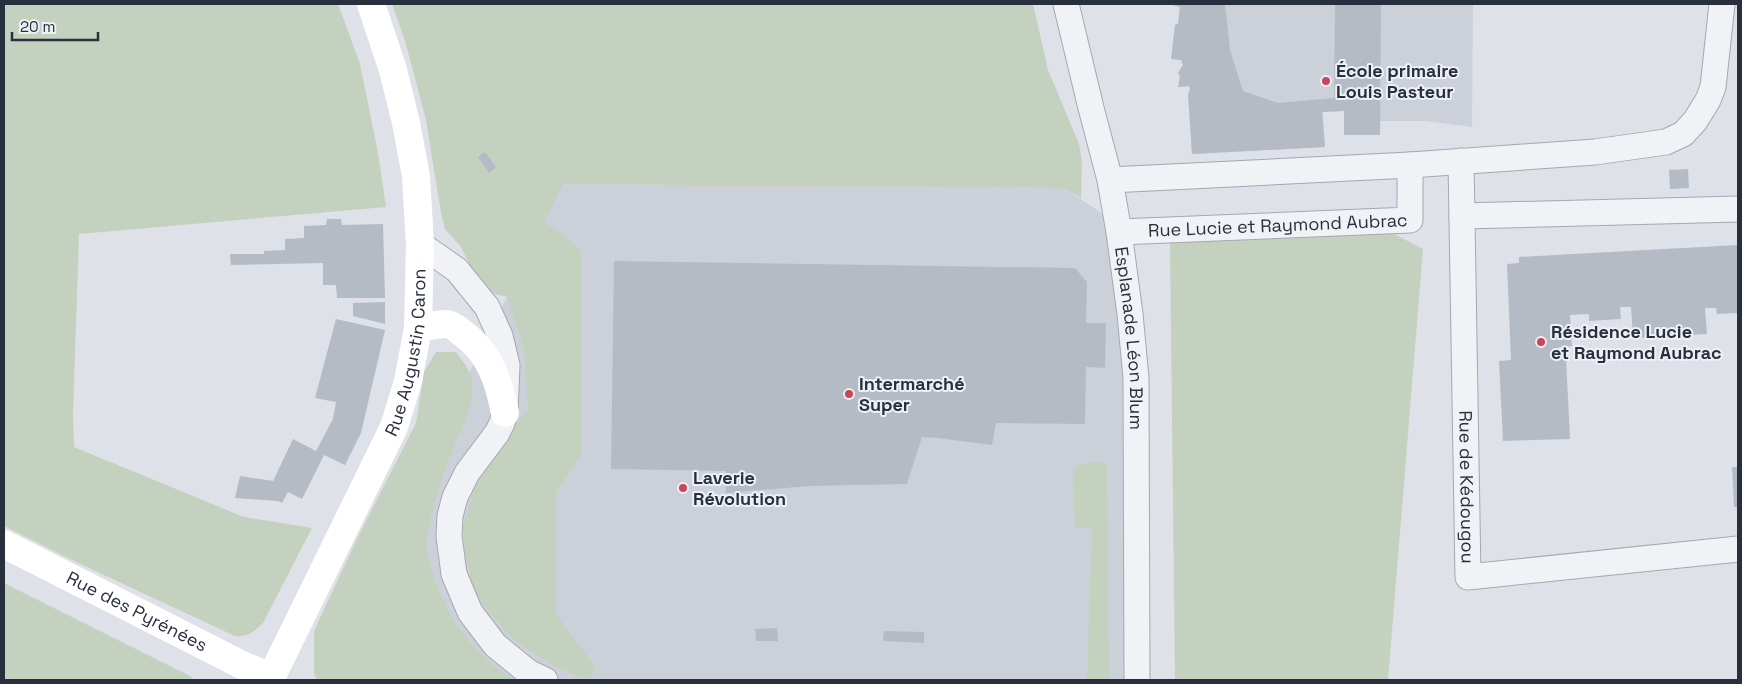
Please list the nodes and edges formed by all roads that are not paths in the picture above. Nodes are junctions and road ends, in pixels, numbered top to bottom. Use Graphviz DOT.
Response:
graph roads {
  1 [pos="371,4"];
  2 [pos="1066,4"];
  3 [pos="1722,4"];
  4 [pos="1461,161"];
  5 [pos="1410,165"];
  6 [pos="1110,180"];
  7 [pos="1738,209"];
  8 [pos="1462,216"];
  9 [pos="1119,232"];
  10 [pos="420,244"];
  11 [pos="418,328"];
  12 [pos="505,413"];
  13 [pos="4,544"];
  14 [pos="1738,549"];
  15 [pos="273,679"];
  16 [pos="545,680"];
  17 [pos="1136,680"];
  1 -- 10 [label="street, Rue Augustin Caron"];
  2 -- 6 [label="street, Esplanade Léon Blum"];
  3 -- 4 [label="street"];
  4 -- 5 [label="street"];
  4 -- 8 [label="street, Rue de Kédougou"];
  5 -- 6 [label="street"];
  5 -- 9 [label="street, Rue Lucie et Raymond Aubrac"];
  6 -- 9 [label="street, Esplanade Léon Blum"];
  7 -- 8 [label="street"];
  8 -- 14 [label="street, Rue de Kédougou"];
  9 -- 17 [label="street, Esplanade Léon Blum"];
  10 -- 11 [label="street, Rue Augustin Caron"];
  10 -- 12 [label="street"];
  11 -- 12 [label="street"];
  11 -- 15 [label="street, Rue Augustin Caron"];
  12 -- 16 [label="street"];
  13 -- 15 [label="street, Rue des Pyrénées"];
}
